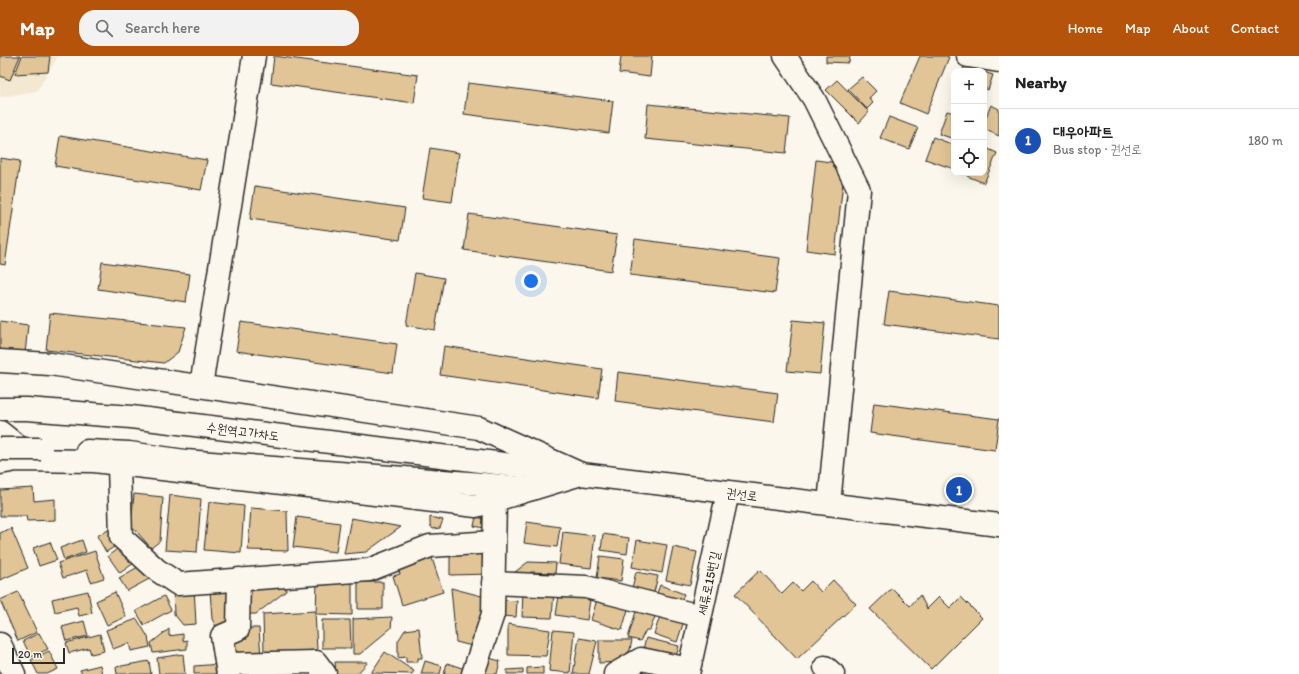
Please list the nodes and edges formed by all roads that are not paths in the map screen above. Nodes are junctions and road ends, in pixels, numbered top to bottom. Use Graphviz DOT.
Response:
graph roads {
  1 [pos="254,56"];
  2 [pos="786,56"];
  3 [pos="968,56"];
  4 [pos="999,61"];
  5 [pos="2,364"];
  6 [pos="201,386"];
  7 [pos="0,409"];
  8 [pos="0,432"];
  9 [pos="0,449"];
  10 [pos="34,460"];
  11 [pos="485,462"];
  12 [pos="0,463"];
  13 [pos="118,464"];
  14 [pos="581,474"];
  15 [pos="488,492"];
  16 [pos="728,492"];
  17 [pos="828,504"];
  18 [pos="999,525"];
  19 [pos="494,542"];
  20 [pos="239,579"];
  21 [pos="493,584"];
  22 [pos="700,616"];
  23 [pos="0,644"];
  24 [pos="227,669"];
  25 [pos="688,671"];
  26 [pos="14,674"];
  27 [pos="325,674"];
  28 [pos="472,674"];
  29 [pos="615,674"];
  1 -- 6 [label="main road"];
  2 -- 17 [label="main road"];
  3 -- 4 [label="main road"];
  5 -- 6 [label="main road"];
  6 -- 14 [label="main road"];
  7 -- 11 [label="main road, 수원역고가차도"];
  8 -- 10 [label="main road"];
  9 -- 15 [label="main road, bridge"];
  10 -- 12 [label="main road"];
  10 -- 13 [label="main road"];
  11 -- 14 [label="main road, 권선로"];
  13 -- 15 [label="main road"];
  13 -- 20 [label="main road"];
  14 -- 15 [label="main road"];
  14 -- 16 [label="main road, 권선로"];
  15 -- 19 [label="main road"];
  16 -- 17 [label="main road, 권선로"];
  16 -- 22 [label="main road, 세류로15번길"];
  17 -- 18 [label="main road, 권선로"];
  19 -- 20 [label="main road"];
  19 -- 21 [label="main road"];
  20 -- 24 [label="main road"];
  21 -- 22 [label="main road"];
  21 -- 28 [label="main road"];
  22 -- 25 [label="main road, 세류로15번길"];
  23 -- 26 [label="main road"];
  24 -- 27 [label="main road"];
  25 -- 29 [label="main road"];
}
